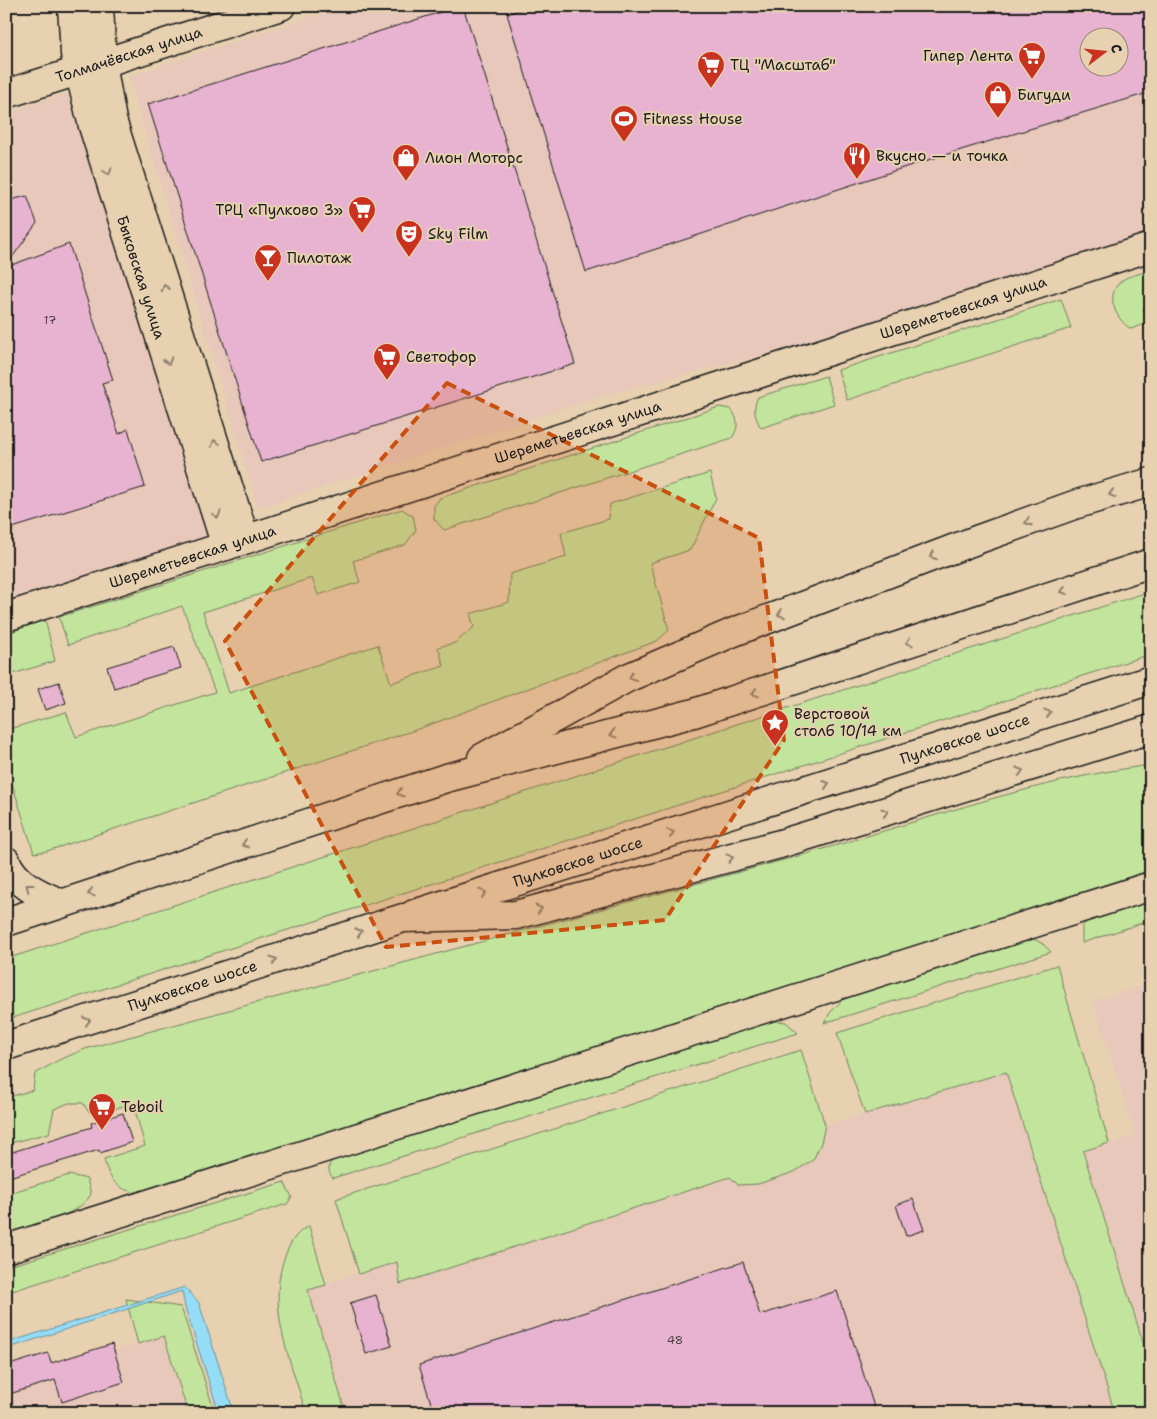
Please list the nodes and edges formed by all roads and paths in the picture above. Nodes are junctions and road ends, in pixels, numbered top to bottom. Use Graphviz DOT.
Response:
graph roads {
  1 [pos="72,6"];
  2 [pos="99,6"];
  3 [pos="224,6"];
  4 [pos="281,6"];
  5 [pos="89,59"];
  6 [pos="6,76"];
  7 [pos="6,94"];
  8 [pos="1151,247"];
  9 [pos="1151,482"];
  10 [pos="236,542"];
  11 [pos="1151,563"];
  12 [pos="6,616"];
  13 [pos="1151,680"];
  14 [pos="1151,729"];
  15 [pos="1151,743"];
  16 [pos="1083,751"];
  17 [pos="446,778"];
  18 [pos="6,861"];
  19 [pos="1151,886"];
  20 [pos="60,903"];
  21 [pos="403,918"];
  22 [pos="6,922"];
  23 [pos="6,1046"];
  24 [pos="6,1249"];
  1 -- 5 [label="main road, Быковская улица"];
  2 -- 5 [label="main road, Быковская улица"];
  3 -- 5 [label="main road, Толмачёвская улица"];
  4 -- 5 [label="main road, Толмачёвская улица"];
  5 -- 6 [label="main road, Толмачёвская улица"];
  5 -- 7 [label="main road, Толмачёвская улица"];
  5 -- 10 [label="main road, Быковская улица"];
  8 -- 10 [label="main road, Шереметьевская улица"];
  9 -- 17 [label="main road, one-way"];
  10 -- 12 [label="main road, Шереметьевская улица"];
  11 -- 17 [label="main road, one-way"];
  21 -- 13 [label="main road, Пулковское шоссе, one-way"];
  14 -- 16 [label="main road"];
  15 -- 16 [label="main road"];
  21 -- 16 [label="main road, one-way"];
  17 -- 20 [label="main road, one-way"];
  20 -- 18 [label="main road, one-way"];
  19 -- 24 [label="main road"];
  20 -- 22 [label="main road"];
  23 -- 21 [label="main road, Пулковское шоссе, one-way"];
}
